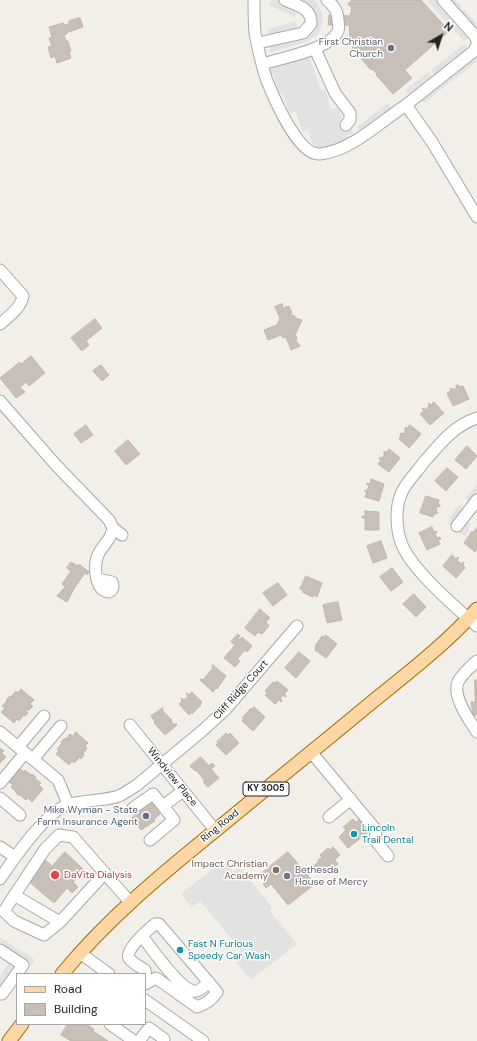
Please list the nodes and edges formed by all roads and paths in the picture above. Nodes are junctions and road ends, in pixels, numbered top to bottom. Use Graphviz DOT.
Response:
graph roads {
  1 [pos="254,0"];
  2 [pos="285,0"];
  3 [pos="327,0"];
  4 [pos="443,0"];
  5 [pos="258,43"];
  6 [pos="477,43"];
  7 [pos="315,49"];
  8 [pos="263,64"];
  9 [pos="406,105"];
  10 [pos="346,125"];
  11 [pos="477,217"];
  12 [pos="0,270"];
  13 [pos="0,324"];
  14 [pos="0,401"];
  15 [pos="477,418"];
  16 [pos="477,500"];
  17 [pos="457,526"];
  18 [pos="113,528"];
  19 [pos="122,535"];
  20 [pos="97,580"];
  21 [pos="474,618"];
  22 [pos="297,626"];
  23 [pos="477,661"];
  24 [pos="44,716"];
  25 [pos="130,725"];
  26 [pos="61,726"];
  27 [pos="0,732"];
  28 [pos="477,732"];
  29 [pos="311,752"];
  30 [pos="25,753"];
  31 [pos="162,764"];
  32 [pos="0,783"];
  33 [pos="183,791"];
  34 [pos="127,792"];
  35 [pos="0,798"];
  36 [pos="351,799"];
  37 [pos="68,804"];
  38 [pos="163,806"];
  39 [pos="20,815"];
  40 [pos="328,818"];
  41 [pos="215,830"];
  42 [pos="150,840"];
  43 [pos="0,847"];
  44 [pos="388,856"];
  45 [pos="15,857"];
  46 [pos="105,873"];
  47 [pos="0,879"];
  48 [pos="14,896"];
  49 [pos="130,902"];
  50 [pos="2,912"];
  51 [pos="60,922"];
  52 [pos="142,936"];
  53 [pos="0,950"];
  54 [pos="80,953"];
  55 [pos="23,965"];
  56 [pos="17,973"];
  57 [pos="29,973"];
  58 [pos="63,973"];
  59 [pos="108,973"];
  60 [pos="144,973"];
  61 [pos="16,975"];
  62 [pos="208,982"];
  63 [pos="146,983"];
  64 [pos="2,994"];
  65 [pos="146,1001"];
  66 [pos="21,1025"];
  67 [pos="111,1025"];
  68 [pos="147,1026"];
  69 [pos="164,1039"];
  70 [pos="9,1041"];
  71 [pos="134,1041"];
  72 [pos="139,1041"];
  73 [pos="203,1041"];
  1 -- 5 [label="street"];
  2 -- 5 [label="street"];
  3 -- 7 [label="street"];
  4 -- 6 [label="street"];
  5 -- 8 [label="street"];
  6 -- 9 [label="street"];
  7 -- 8 [label="street"];
  7 -- 10 [label="street"];
  8 -- 9 [label="street"];
  9 -- 11 [label="street"];
  12 -- 13 [label="street"];
  14 -- 18 [label="street"];
  15 -- 21 [label="street"];
  16 -- 17 [label="street"];
  18 -- 19 [label="street"];
  18 -- 20 [label="street"];
  21 -- 29 [label="main road, Ring Road / KY 3005"];
  22 -- 31 [label="street, Cliff Ridge Court"];
  23 -- 28 [label="street"];
  24 -- 30 [label="street"];
  25 -- 31 [label="street, Windview Place"];
  26 -- 30 [label="street"];
  27 -- 30 [label="street"];
  29 -- 36 [label="street"];
  29 -- 41 [label="main road, Ring Road / KY 3005"];
  30 -- 32 [label="street"];
  30 -- 37 [label="street"];
  31 -- 33 [label="street, Windview Place"];
  31 -- 34 [label="street, Cliff Ridge Court"];
  33 -- 38 [label="street"];
  33 -- 41 [label="street, Windview Place"];
  34 -- 37 [label="street, Cliff Ridge Court"];
  34 -- 38 [label="street"];
  35 -- 39 [label="street"];
  36 -- 40 [label="street"];
  36 -- 44 [label="street"];
  37 -- 45 [label="street"];
  38 -- 42 [label="street"];
  41 -- 49 [label="main road, Ring Road / KY 3005"];
  43 -- 45 [label="street"];
  45 -- 47 [label="street"];
  46 -- 48 [label="street"];
  46 -- 49 [label="street"];
  46 -- 51 [label="street"];
  48 -- 50 [label="street"];
  48 -- 51 [label="street"];
  49 -- 54 [label="main road, Ring Road / KY 3005"];
  50 -- 51 [label="street"];
  52 -- 60 [label="street"];
  52 -- 62 [label="street"];
  52 -- 62 [label="street"];
  53 -- 55 [label="street"];
  54 -- 58 [label="main road, Ring Road / KY 3005"];
  54 -- 59 [label="street"];
  55 -- 56 [label="street"];
  55 -- 57 [label="street"];
  61 -- 64 [label="street"];
  62 -- 63 [label="street"];
  65 -- 73 [label="street"];
  66 -- 70 [label="main road"];
  67 -- 71 [label="street"];
  68 -- 69 [label="street"];
  68 -- 72 [label="street"];
}
